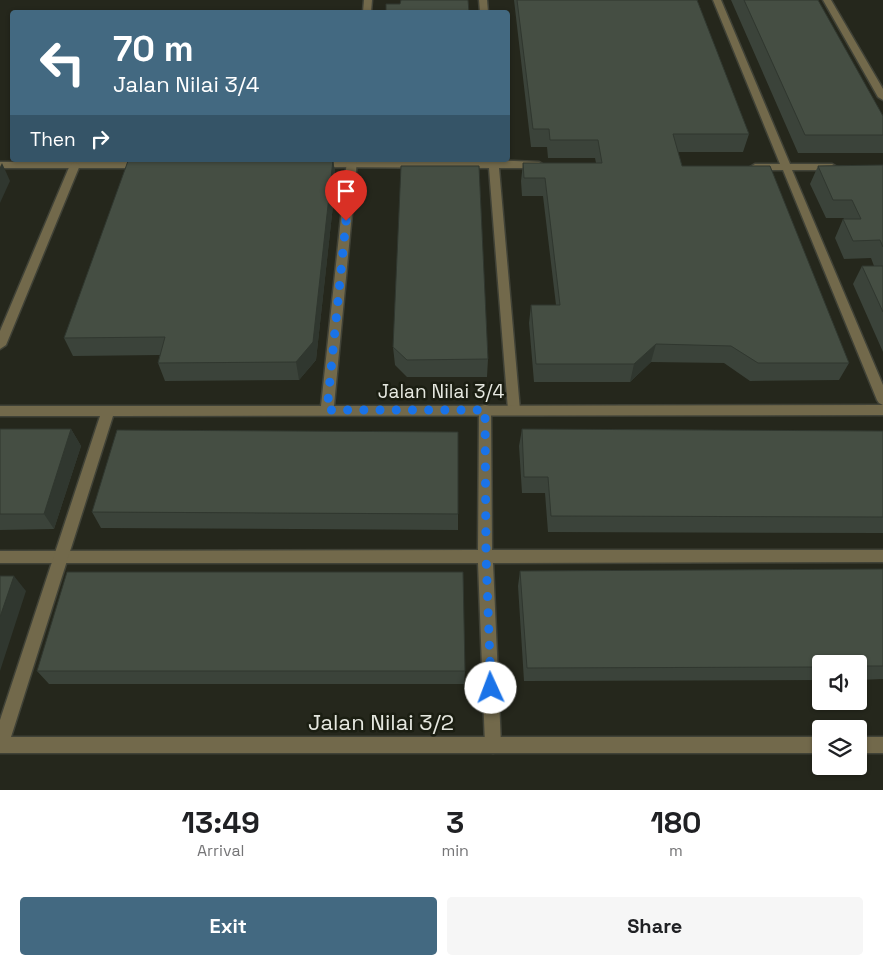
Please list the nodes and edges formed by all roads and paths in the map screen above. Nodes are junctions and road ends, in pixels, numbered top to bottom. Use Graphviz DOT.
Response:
graph roads {
  1 [pos="717,0"];
  2 [pos="826,0"];
  3 [pos="883,97"];
  4 [pos="352,162"];
  5 [pos="493,163"];
  6 [pos="75,164"];
  7 [pos="154,164"];
  8 [pos="302,164"];
  9 [pos="0,165"];
  10 [pos="550,166"];
  11 [pos="741,167"];
  12 [pos="786,167"];
  13 [pos="844,167"];
  14 [pos="0,345"];
  15 [pos="883,400"];
  16 [pos="327,410"];
  17 [pos="485,410"];
  18 [pos="514,410"];
  19 [pos="883,410"];
  20 [pos="0,411"];
  21 [pos="108,411"];
  22 [pos="61,556"];
  23 [pos="486,556"];
  24 [pos="883,556"];
  25 [pos="0,557"];
  26 [pos="0,745"];
  27 [pos="493,745"];
  28 [pos="812,745"];
  29 [pos="867,745"];
  30 [pos="883,745"];
  1 -- 12 [label="street"];
  2 -- 3 [label="street"];
  4 -- 5 [label="street"];
  4 -- 8 [label="street"];
  4 -- 16 [label="street"];
  5 -- 10 [label="street"];
  5 -- 18 [label="street"];
  6 -- 7 [label="street"];
  6 -- 9 [label="street"];
  6 -- 14 [label="street"];
  11 -- 12 [label="street"];
  12 -- 13 [label="street"];
  12 -- 15 [label="street"];
  16 -- 17 [label="street, Jalan Nilai 3/4"];
  16 -- 21 [label="street, Jalan Nilai 3/4"];
  17 -- 18 [label="street, Jalan Nilai 3/4"];
  17 -- 23 [label="street"];
  18 -- 19 [label="street, Jalan Nilai 3/4"];
  20 -- 21 [label="street, Jalan Nilai 3/4"];
  21 -- 22 [label="street"];
  22 -- 23 [label="street"];
  22 -- 25 [label="street"];
  22 -- 26 [label="street"];
  23 -- 24 [label="street"];
  23 -- 27 [label="street"];
  26 -- 27 [label="street, Jalan Nilai 3/2"];
  27 -- 28 [label="street, Jalan Nilai 3/2"];
  29 -- 30 [label="street"];
}
